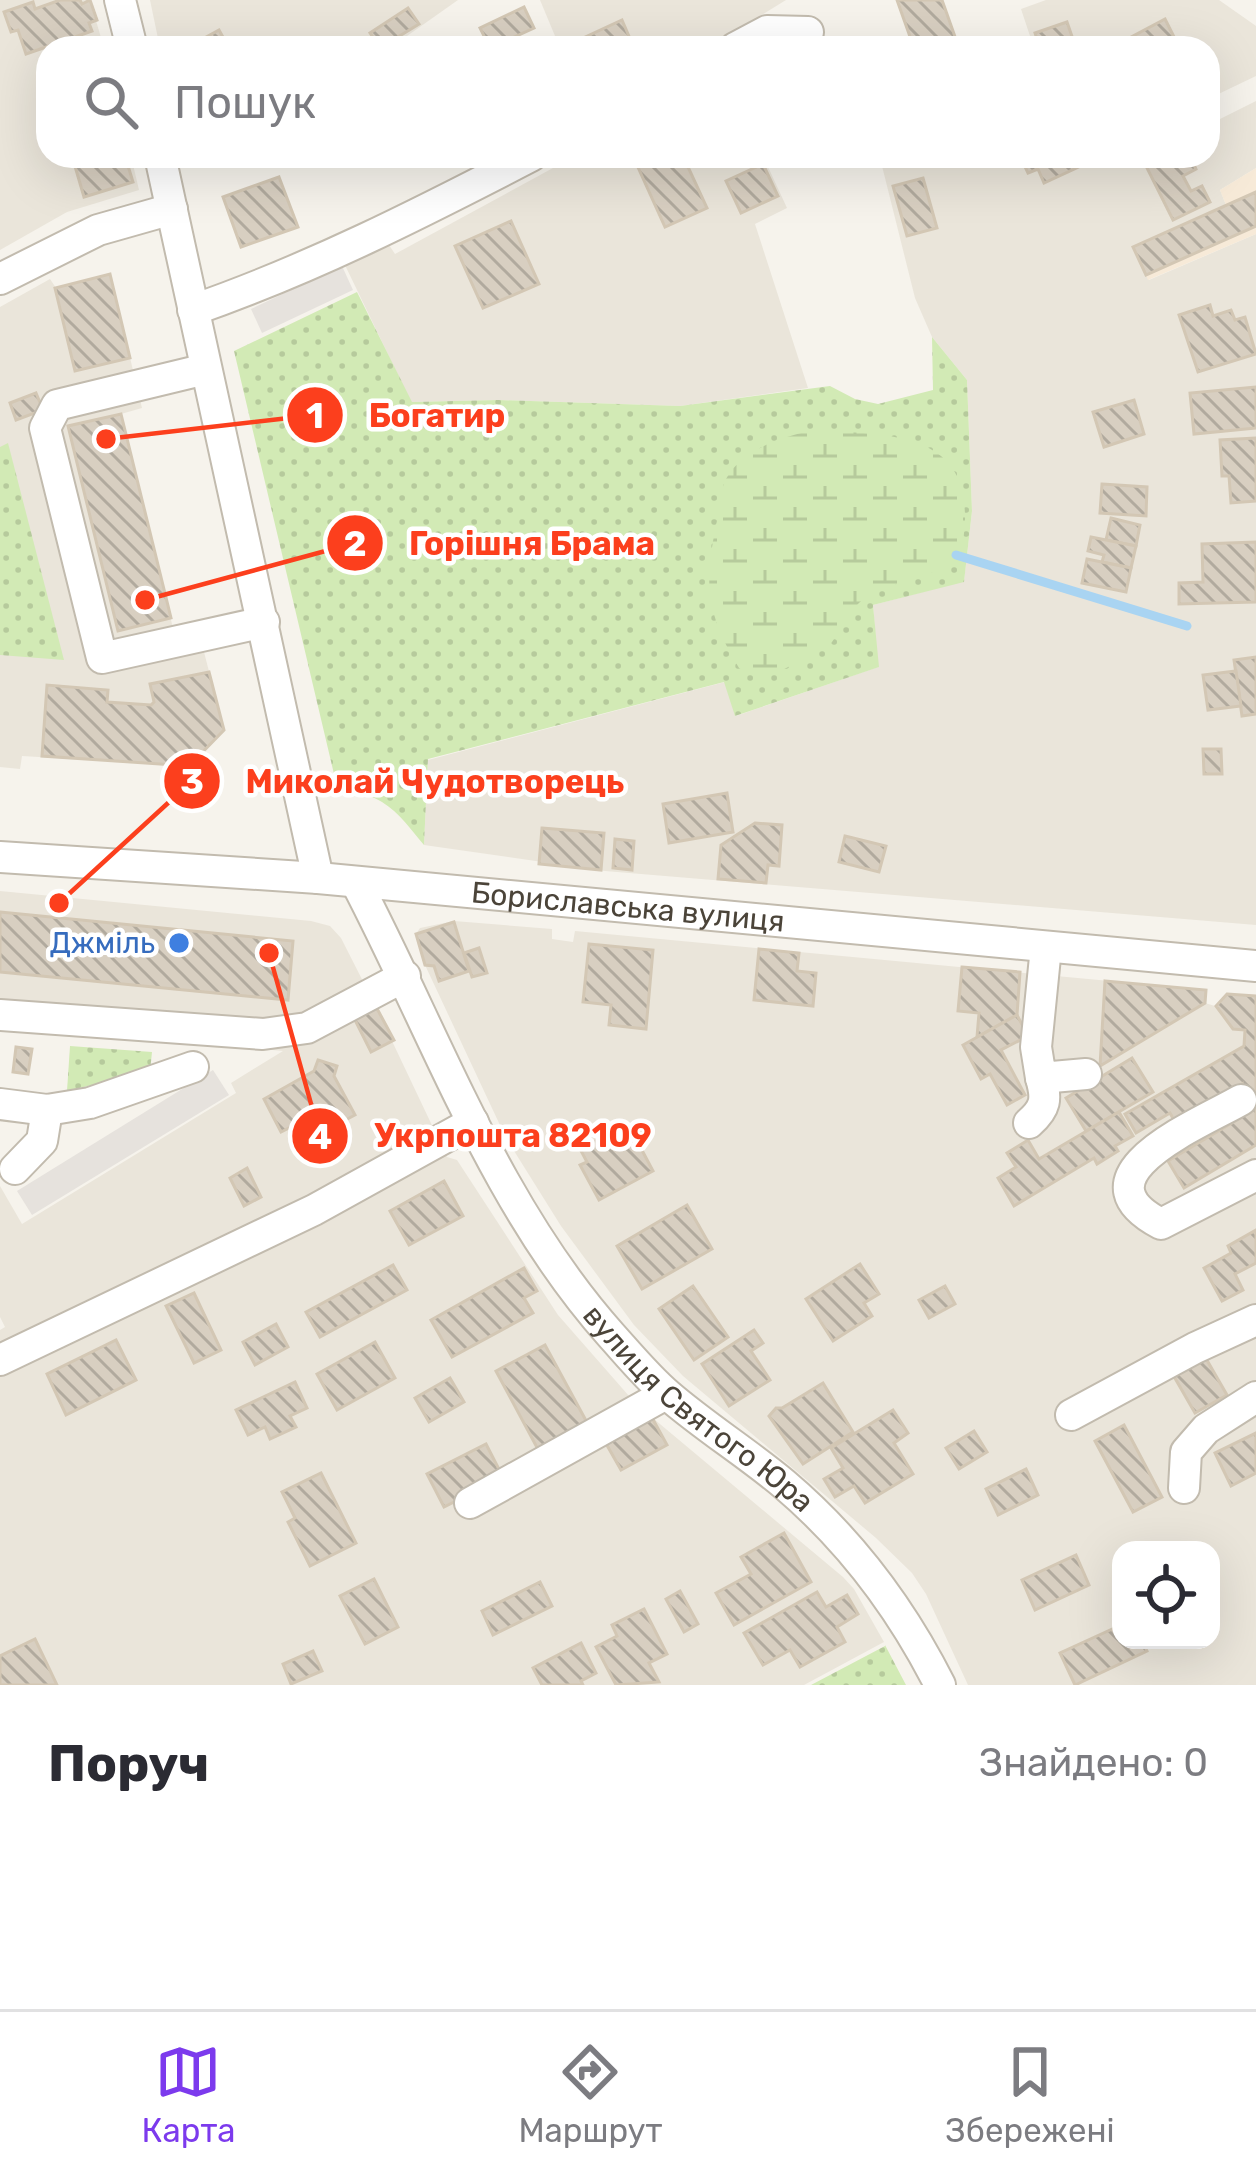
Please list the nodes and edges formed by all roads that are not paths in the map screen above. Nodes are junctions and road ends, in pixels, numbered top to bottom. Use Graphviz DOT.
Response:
graph roads {
  1 [pos="120,0"];
  2 [pos="808,32"];
  3 [pos="129,36"];
  4 [pos="758,36"];
  5 [pos="163,168"];
  6 [pos="508,168"];
  7 [pos="172,209"];
  8 [pos="0,279"];
  9 [pos="193,310"];
  10 [pos="206,369"];
  11 [pos="264,622"];
  12 [pos="0,857"];
  13 [pos="318,878"];
  14 [pos="356,882"];
  15 [pos="1046,946"];
  16 [pos="1256,966"];
  17 [pos="405,976"];
  18 [pos="0,1015"];
  19 [pos="193,1066"];
  20 [pos="1086,1074"];
  21 [pos="1041,1078"];
  22 [pos="1241,1100"];
  23 [pos="0,1104"];
  24 [pos="47,1110"];
  25 [pos="473,1123"];
  26 [pos="1029,1123"];
  27 [pos="15,1169"];
  28 [pos="1256,1175"];
  29 [pos="1256,1320"];
  30 [pos="0,1360"];
  31 [pos="666,1394"];
  32 [pos="1256,1397"];
  33 [pos="1071,1415"];
  34 [pos="1184,1489"];
  35 [pos="470,1503"];
  36 [pos="940,1685"];
  1 -- 3 [label="street"];
  2 -- 4 [label="street"];
  5 -- 7 [label="street"];
  6 -- 9 [label="street"];
  7 -- 8 [label="street"];
  7 -- 9 [label="street"];
  9 -- 10 [label="street"];
  10 -- 11 [label="street"];
  10 -- 11 [label="street"];
  11 -- 13 [label="street"];
  12 -- 13 [label="street, Бориславська вулиця"];
  13 -- 14 [label="street, Бориславська вулиця"];
  14 -- 15 [label="street, Бориславська вулиця"];
  14 -- 17 [label="street, вулиця Святого Юра"];
  15 -- 16 [label="street, Бориславська вулиця"];
  15 -- 21 [label="street"];
  17 -- 18 [label="street"];
  17 -- 25 [label="street, вулиця Святого Юра"];
  19 -- 24 [label="street"];
  20 -- 21 [label="street"];
  21 -- 26 [label="street"];
  22 -- 28 [label="street"];
  23 -- 24 [label="street"];
  24 -- 27 [label="street"];
  25 -- 30 [label="street"];
  25 -- 31 [label="street, вулиця Святого Юра"];
  29 -- 33 [label="street"];
  31 -- 35 [label="street"];
  31 -- 36 [label="street, вулиця Святого Юра"];
  32 -- 34 [label="street"];
}
